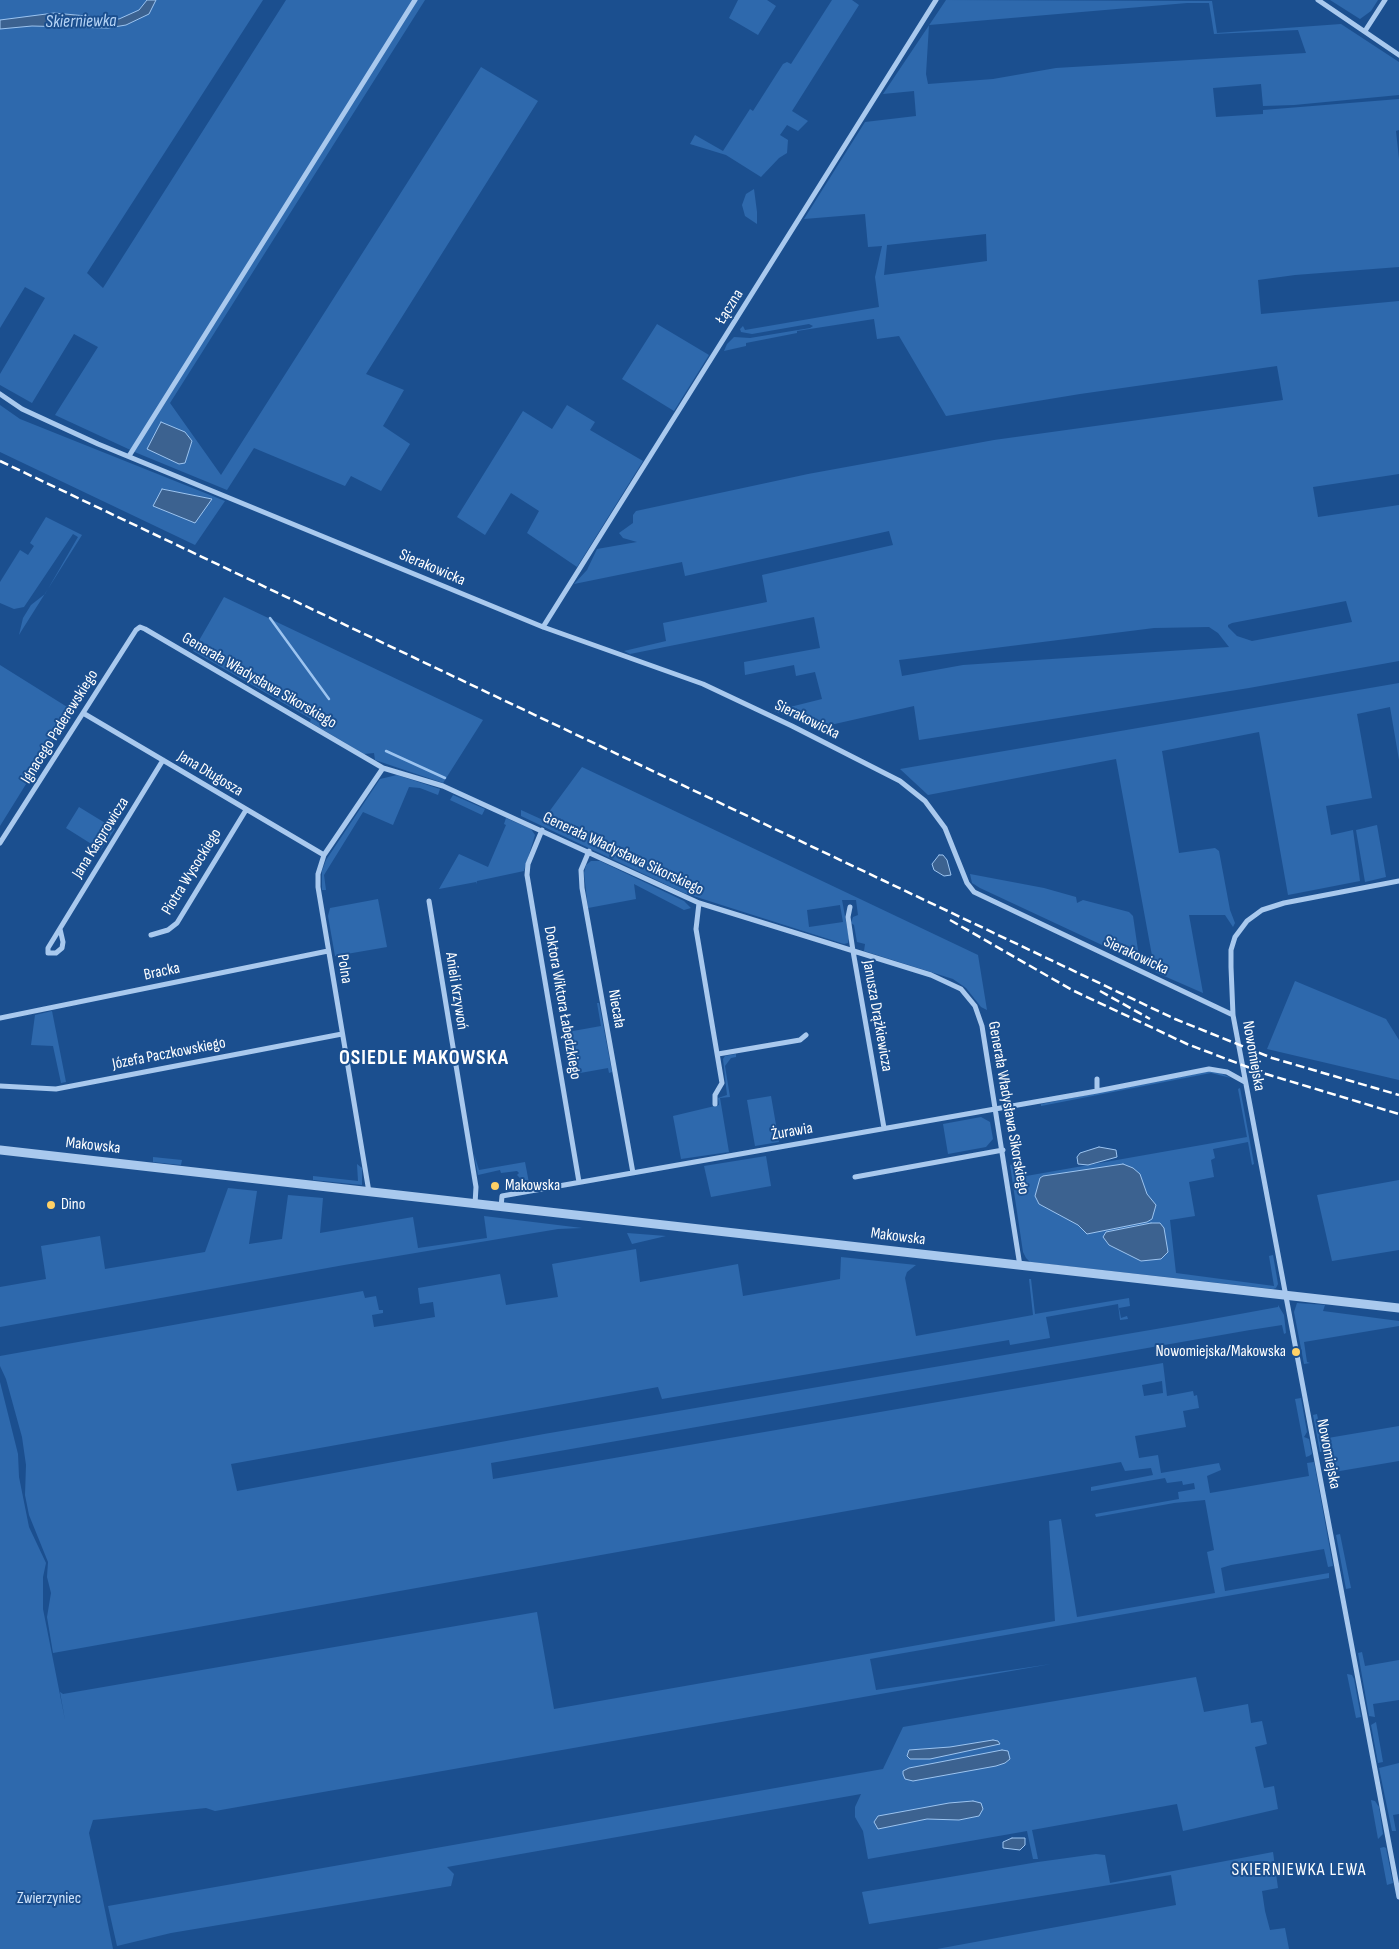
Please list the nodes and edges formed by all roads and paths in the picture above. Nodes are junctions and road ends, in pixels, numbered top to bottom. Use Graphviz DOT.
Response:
graph roads {
  1 [pos="414,0"];
  2 [pos="936,0"];
  3 [pos="1318,0"];
  4 [pos="1385,0"];
  5 [pos="1365,31"];
  6 [pos="1399,55"];
  7 [pos="0,394"];
  8 [pos="129,456"];
  9 [pos="543,627"];
  10 [pos="142,628"];
  11 [pos="83,713"];
  12 [pos="163,760"];
  13 [pos="383,768"];
  14 [pos="246,810"];
  15 [pos="542,830"];
  16 [pos="0,843"];
  17 [pos="589,851"];
  18 [pos="324,856"];
  19 [pos="1399,881"];
  20 [pos="429,901"];
  21 [pos="699,903"];
  22 [pos="850,907"];
  23 [pos="60,929"];
  24 [pos="150,935"];
  25 [pos="328,951"];
  26 [pos="853,951"];
  27 [pos="1233,1016"];
  28 [pos="0,1018"];
  29 [pos="342,1034"];
  30 [pos="806,1035"];
  31 [pos="718,1054"];
  32 [pos="1097,1079"];
  33 [pos="1245,1082"];
  34 [pos="0,1086"];
  35 [pos="1097,1091"];
  36 [pos="714,1104"];
  37 [pos="996,1108"];
  38 [pos="884,1128"];
  39 [pos="0,1150"];
  40 [pos="1003,1150"];
  41 [pos="633,1173"];
  42 [pos="855,1177"];
  43 [pos="580,1182"];
  44 [pos="369,1192"];
  45 [pos="475,1204"];
  46 [pos="501,1207"];
  47 [pos="1020,1266"];
  48 [pos="1286,1296"];
  49 [pos="1399,1308"];
  50 [pos="1399,1897"];
  1 -- 8 [label="street"];
  2 -- 9 [label="street, Łączna"];
  3 -- 5 [label="street"];
  4 -- 5 [label="street"];
  5 -- 6 [label="street"];
  7 -- 8 [label="street, Sierakowicka"];
  8 -- 9 [label="street, Sierakowicka"];
  9 -- 27 [label="street, Sierakowicka"];
  10 -- 11 [label="street, Ignacego Paderewskiego"];
  10 -- 13 [label="street, Generała Władysława Sikorskiego"];
  11 -- 12 [label="street, Jana Długosza"];
  11 -- 16 [label="street, Ignacego Paderewskiego"];
  12 -- 14 [label="street, Jana Długosza"];
  12 -- 23 [label="street, Jana Kasprowicza"];
  13 -- 15 [label="street, Generała Władysława Sikorskiego"];
  13 -- 18 [label="street, Polna"];
  14 -- 18 [label="street, Jana Długosza"];
  14 -- 24 [label="street, Piotra Wysockiego"];
  15 -- 17 [label="street, Generała Władysława Sikorskiego"];
  15 -- 43 [label="street, Doktora Wiktora Łabędzkiego"];
  17 -- 21 [label="street, Generała Władysława Sikorskiego"];
  17 -- 41 [label="street, Niecała"];
  18 -- 25 [label="street, Polna"];
  19 -- 27 [label="street"];
  20 -- 45 [label="street, Anieli Krzywoń"];
  21 -- 26 [label="street, Generała Władysława Sikorskiego"];
  21 -- 31 [label="street"];
  22 -- 26 [label="street, Janusza Drążkiewicza"];
  23 -- 23 [label="street, Jana Kasprowicza"];
  25 -- 28 [label="street, Bracka"];
  25 -- 29 [label="street, Polna"];
  26 -- 37 [label="street, Generała Władysława Sikorskiego"];
  26 -- 38 [label="street, Janusza Drążkiewicza"];
  27 -- 33 [label="street, Nowomiejska"];
  29 -- 34 [label="street, Józefa Paczkowskiego"];
  29 -- 44 [label="street, Polna"];
  30 -- 31 [label="street"];
  31 -- 36 [label="street"];
  32 -- 35 [label="street"];
  33 -- 35 [label="street, Żurawia"];
  33 -- 48 [label="street, Nowomiejska"];
  35 -- 37 [label="street, Żurawia"];
  37 -- 38 [label="street, Żurawia"];
  37 -- 40 [label="street, Generała Władysława Sikorskiego"];
  38 -- 41 [label="street, Żurawia"];
  39 -- 44 [label="street, Makowska"];
  40 -- 42 [label="street"];
  40 -- 47 [label="street, Generała Władysława Sikorskiego"];
  41 -- 43 [label="street, Żurawia"];
  43 -- 46 [label="street, Żurawia"];
  44 -- 45 [label="street, Makowska"];
  45 -- 46 [label="street, Makowska"];
  46 -- 47 [label="street, Makowska"];
  47 -- 48 [label="street, Makowska"];
  48 -- 49 [label="street, Makowska"];
  48 -- 50 [label="street, Nowomiejska"];
}
